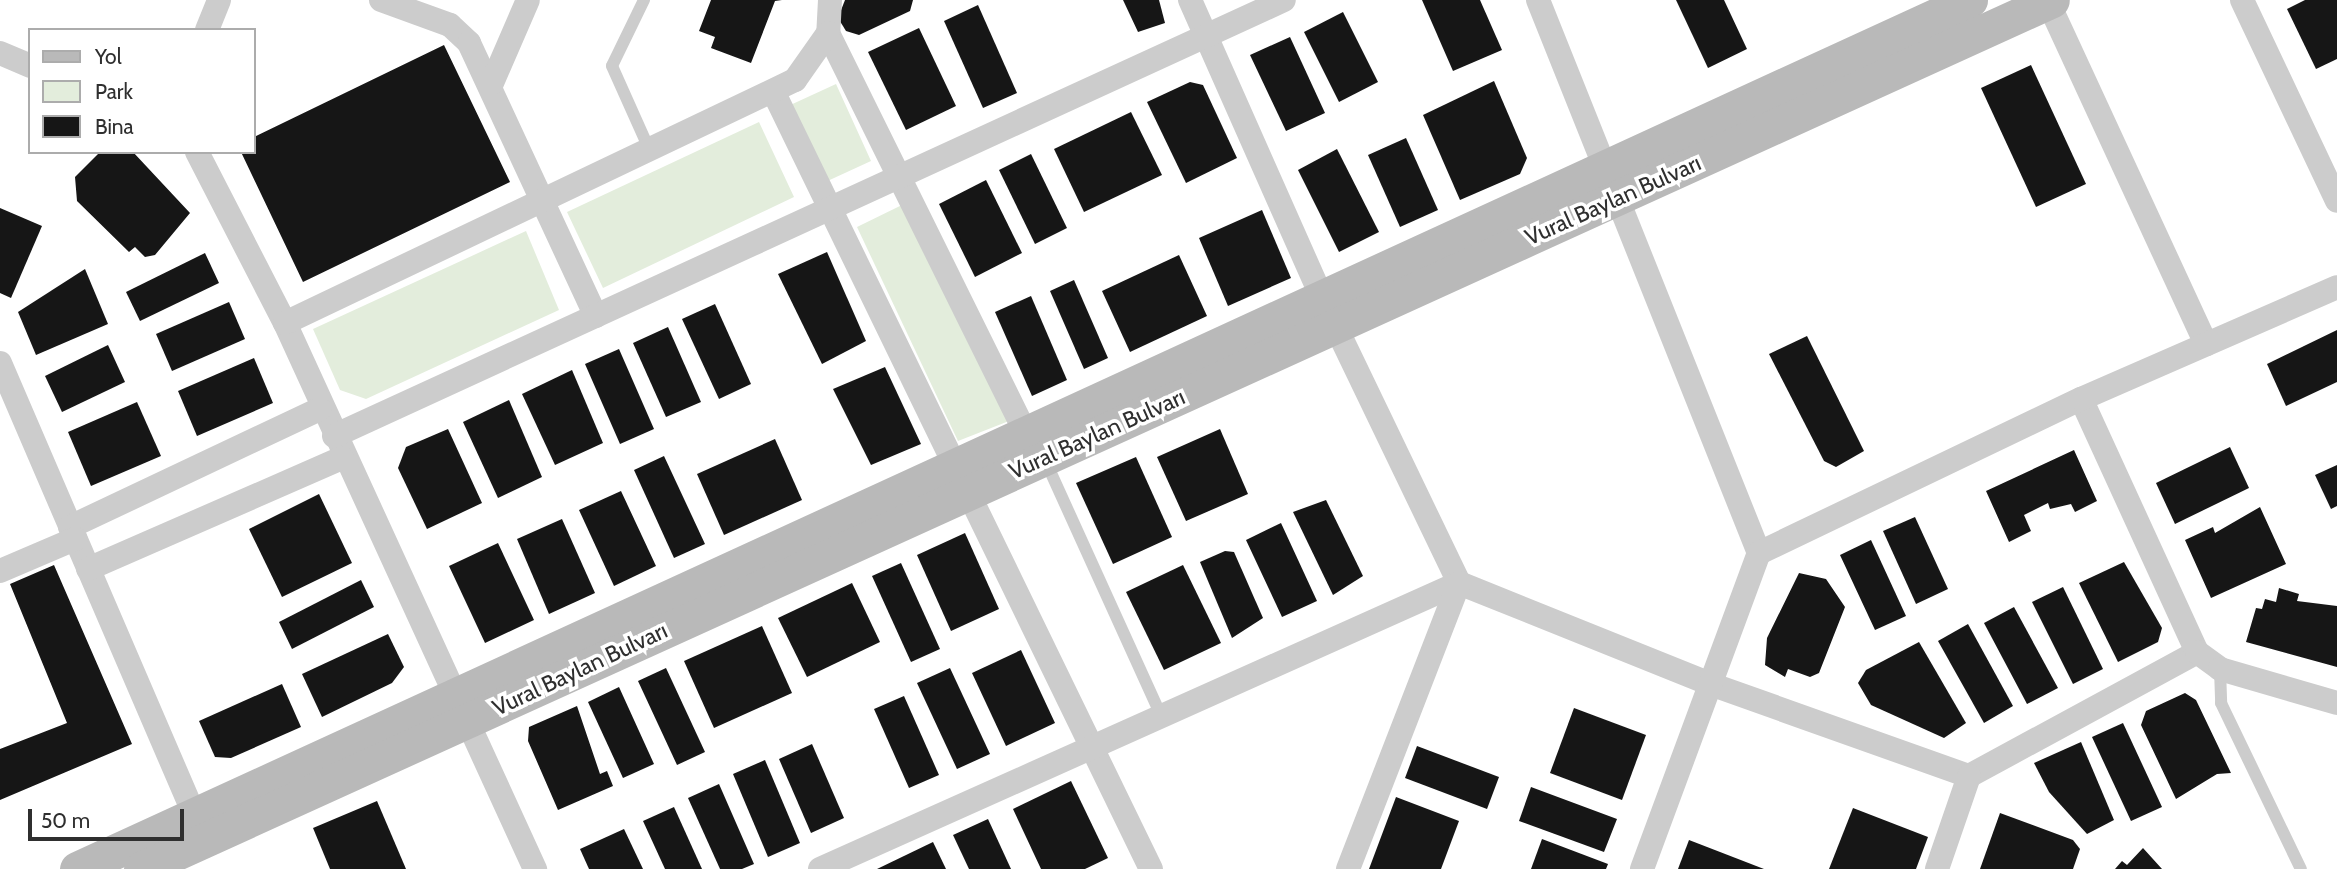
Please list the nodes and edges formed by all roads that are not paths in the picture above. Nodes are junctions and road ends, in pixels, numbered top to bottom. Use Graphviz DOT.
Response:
graph roads {
  1 [pos="219,0"];
  2 [pos="381,0"];
  3 [pos="528,0"];
  4 [pos="644,0"];
  5 [pos="830,0"];
  6 [pos="1190,0"];
  7 [pos="1284,0"];
  8 [pos="1538,0"];
  9 [pos="1970,0"];
  10 [pos="2242,0"];
  11 [pos="2050,1"];
  12 [pos="208,28"];
  13 [pos="828,33"];
  14 [pos="1207,35"];
  15 [pos="0,53"];
  16 [pos="28,65"];
  17 [pos="492,83"];
  18 [pos="773,91"];
  19 [pos="650,151"];
  20 [pos="198,154"];
  21 [pos="1606,163"];
  22 [pos="900,178"];
  23 [pos="1619,197"];
  24 [pos="2337,201"];
  25 [pos="540,204"];
  26 [pos="831,209"];
  27 [pos="2337,287"];
  28 [pos="1328,311"];
  29 [pos="596,316"];
  30 [pos="285,323"];
  31 [pos="2206,344"];
  32 [pos="0,363"];
  33 [pos="2081,399"];
  34 [pos="320,409"];
  35 [pos="1035,446"];
  36 [pos="338,447"];
  37 [pos="961,480"];
  38 [pos="72,533"];
  39 [pos="1759,553"];
  40 [pos="88,569"];
  41 [pos="0,571"];
  42 [pos="1459,583"];
  43 [pos="2197,652"];
  44 [pos="2220,669"];
  45 [pos="1713,685"];
  46 [pos="2337,703"];
  47 [pos="461,710"];
  48 [pos="1161,716"];
  49 [pos="1092,747"];
  50 [pos="1969,776"];
  51 [pos="200,828"];
  52 [pos="77,869"];
  53 [pos="141,869"];
  54 [pos="535,869"];
  55 [pos="820,869"];
  56 [pos="1151,869"];
  57 [pos="1348,869"];
  58 [pos="1642,869"];
  59 [pos="1937,869"];
  60 [pos="2301,869"];
  1 -- 12 [label="street"];
  2 -- 17 [label="street"];
  3 -- 17 [label="street"];
  4 -- 19 [label="lane"];
  5 -- 13 [label="street"];
  6 -- 14 [label="street"];
  7 -- 14 [label="street"];
  8 -- 21 [label="street"];
  9 -- 21 [label="main road, Vural Baylan Bulvarı"];
  10 -- 24 [label="street"];
  11 -- 23 [label="main road, Vural Baylan Bulvarı"];
  11 -- 31 [label="street"];
  13 -- 18 [label="street"];
  13 -- 22 [label="street"];
  14 -- 22 [label="street"];
  14 -- 28 [label="street"];
  15 -- 16 [label="street"];
  17 -- 25 [label="street"];
  18 -- 19 [label="street"];
  18 -- 26 [label="street"];
  19 -- 25 [label="street"];
  20 -- 30 [label="street"];
  21 -- 23 [label="street"];
  21 -- 28 [label="main road, Vural Baylan Bulvarı"];
  22 -- 26 [label="street"];
  22 -- 35 [label="street"];
  23 -- 28 [label="main road, Vural Baylan Bulvarı"];
  23 -- 39 [label="street"];
  25 -- 29 [label="street"];
  25 -- 30 [label="street"];
  26 -- 29 [label="street"];
  26 -- 37 [label="street"];
  27 -- 31 [label="street"];
  28 -- 35 [label="main road, Vural Baylan Bulvarı"];
  28 -- 42 [label="street"];
  29 -- 36 [label="street"];
  30 -- 34 [label="street"];
  31 -- 33 [label="street"];
  32 -- 38 [label="street"];
  33 -- 39 [label="street"];
  33 -- 43 [label="street"];
  34 -- 36 [label="street"];
  34 -- 38 [label="street"];
  35 -- 37 [label="main road, Vural Baylan Bulvarı"];
  35 -- 48 [label="lane"];
  36 -- 40 [label="street"];
  36 -- 47 [label="street"];
  37 -- 47 [label="main road, Vural Baylan Bulvarı"];
  37 -- 49 [label="street"];
  38 -- 40 [label="street"];
  38 -- 41 [label="street"];
  39 -- 45 [label="street"];
  40 -- 51 [label="street"];
  42 -- 45 [label="street"];
  42 -- 48 [label="street"];
  42 -- 57 [label="street"];
  43 -- 44 [label="street"];
  43 -- 50 [label="street"];
  44 -- 46 [label="street"];
  44 -- 60 [label="lane"];
  45 -- 50 [label="street"];
  45 -- 58 [label="street"];
  47 -- 51 [label="main road, Vural Baylan Bulvarı"];
  47 -- 54 [label="street"];
  48 -- 49 [label="street"];
  49 -- 55 [label="street"];
  49 -- 56 [label="street"];
  50 -- 59 [label="street"];
  51 -- 52 [label="main road, Vural Baylan Bulvarı"];
  51 -- 53 [label="main road, Vural Baylan Bulvarı"];
}
